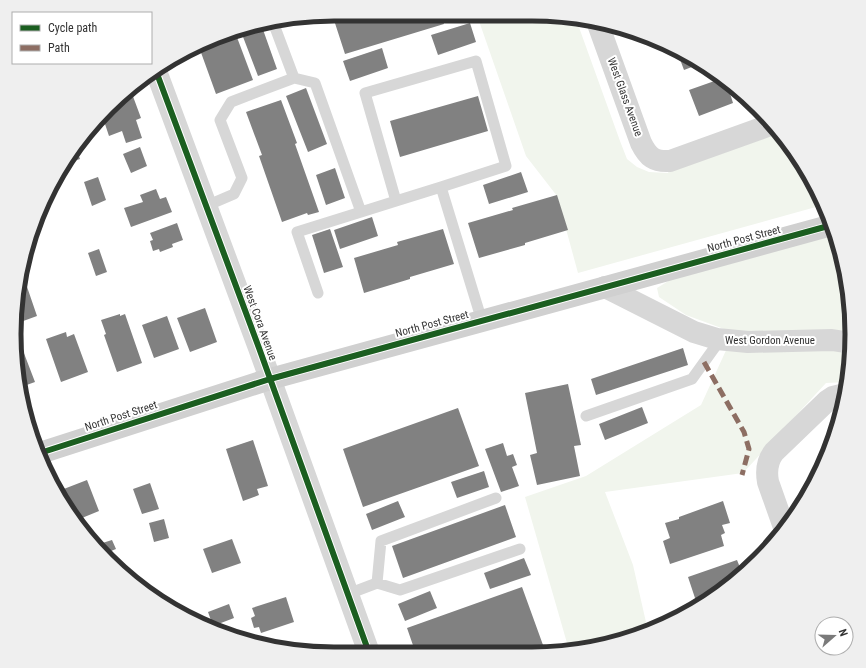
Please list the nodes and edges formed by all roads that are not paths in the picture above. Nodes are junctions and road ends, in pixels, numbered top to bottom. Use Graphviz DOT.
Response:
graph roads {
  1 [pos="275,27"];
  2 [pos="600,29"];
  3 [pos="158,76"];
  4 [pos="294,78"];
  5 [pos="766,127"];
  6 [pos="440,187"];
  7 [pos="396,201"];
  8 [pos="206,206"];
  9 [pos="361,212"];
  10 [pos="826,227"];
  11 [pos="605,287"];
  12 [pos="318,293"];
  13 [pos="482,321"];
  14 [pos="717,339"];
  15 [pos="845,342"];
  16 [pos="270,378"];
  17 [pos="839,396"];
  18 [pos="586,416"];
  19 [pos="44,452"];
  20 [pos="496,498"];
  21 [pos="782,522"];
  22 [pos="520,549"];
  23 [pos="377,583"];
  24 [pos="348,594"];
  25 [pos="367,647"];
  1 -- 4 [label="lane"];
  2 -- 5 [label="street, West Glass Avenue"];
  3 -- 8 [label="street, West Cora Avenue"];
  4 -- 8 [label="lane"];
  4 -- 9 [label="lane"];
  6 -- 7 [label="lane"];
  6 -- 7 [label="lane"];
  6 -- 13 [label="lane"];
  7 -- 9 [label="lane"];
  8 -- 16 [label="street, West Cora Avenue"];
  9 -- 12 [label="lane"];
  10 -- 11 [label="street, North Post Street"];
  11 -- 13 [label="street, North Post Street"];
  11 -- 14 [label="street, West Gordon Avenue"];
  13 -- 16 [label="street, North Post Street"];
  14 -- 15 [label="street, West Gordon Avenue"];
  14 -- 18 [label="lane"];
  16 -- 19 [label="street, North Post Street"];
  16 -- 24 [label="street, West Cora Avenue"];
  17 -- 21 [label="street"];
  20 -- 23 [label="lane"];
  22 -- 23 [label="lane"];
  23 -- 24 [label="lane"];
  24 -- 25 [label="street, West Cora Avenue"];
}
